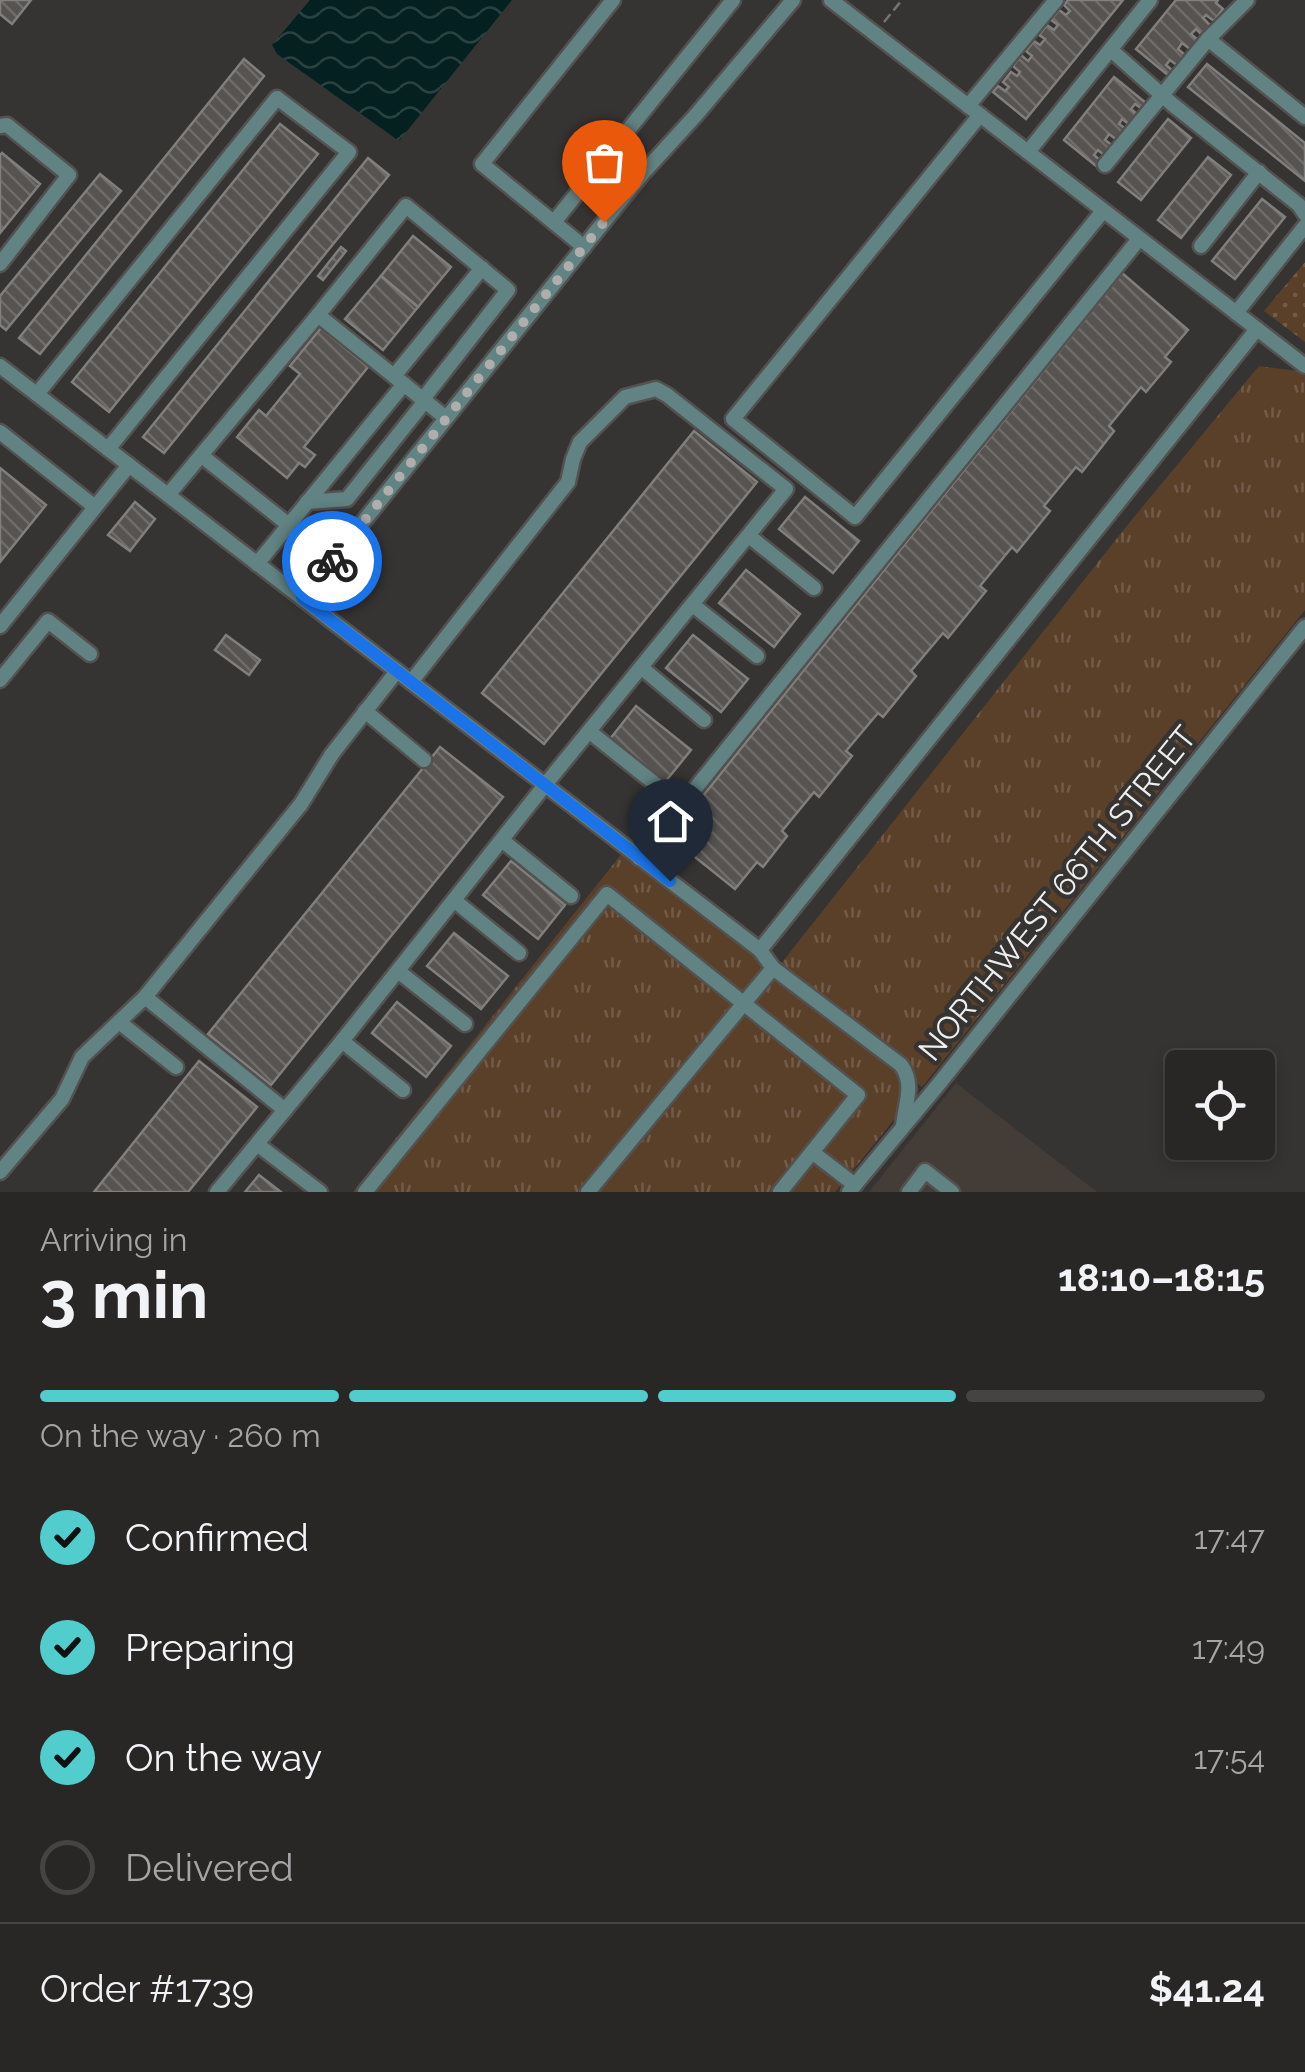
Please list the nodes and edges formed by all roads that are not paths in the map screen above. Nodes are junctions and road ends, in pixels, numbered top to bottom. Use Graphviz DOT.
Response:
graph roads {
  1 [pos="613,0"];
  2 [pos="732,0"];
  3 [pos="793,0"];
  4 [pos="830,0"];
  5 [pos="1056,0"];
  6 [pos="1150,0"];
  7 [pos="1247,0"];
  8 [pos="1208,39"];
  9 [pos="1111,50"];
  10 [pos="1162,94"];
  11 [pos="974,110"];
  12 [pos="1305,117"];
  13 [pos="0,126"];
  14 [pos="1028,152"];
  15 [pos="1105,165"];
  16 [pos="1259,172"];
  17 [pos="1103,211"];
  18 [pos="1305,214"];
  19 [pos="554,222"];
  20 [pos="1305,226"];
  21 [pos="1139,239"];
  22 [pos="1201,246"];
  23 [pos="584,247"];
  24 [pos="0,264"];
  25 [pos="482,268"];
  26 [pos="1236,313"];
  27 [pos="318,315"];
  28 [pos="1257,329"];
  29 [pos="0,366"];
  30 [pos="1305,366"];
  31 [pos="399,380"];
  32 [pos="37,394"];
  33 [pos="424,400"];
  34 [pos="446,418"];
  35 [pos="366,430"];
  36 [pos="0,432"];
  37 [pos="392,442"];
  38 [pos="108,448"];
  39 [pos="202,456"];
  40 [pos="129,465"];
  41 [pos="168,495"];
  42 [pos="307,502"];
  43 [pos="95,507"];
  44 [pos="288,525"];
  45 [pos="749,536"];
  46 [pos="314,545"];
  47 [pos="257,564"];
  48 [pos="814,588"];
  49 [pos="302,598"];
  50 [pos="693,605"];
  51 [pos="0,626"];
  52 [pos="1305,627"];
  53 [pos="90,654"];
  54 [pos="757,656"];
  55 [pos="642,668"];
  56 [pos="396,671"];
  57 [pos="0,680"];
  58 [pos="411,682"];
  59 [pos="365,711"];
  60 [pos="704,720"];
  61 [pos="590,732"];
  62 [pos="424,760"];
  63 [pos="546,785"];
  64 [pos="659,787"];
  65 [pos="503,841"];
  66 [pos="640,858"];
  67 [pos="571,896"];
  68 [pos="455,901"];
  69 [pos="760,950"];
  70 [pos="519,953"];
  71 [pos="773,968"];
  72 [pos="398,971"];
  73 [pos="145,997"];
  74 [pos="744,1004"];
  75 [pos="119,1022"];
  76 [pos="465,1024"];
  77 [pos="342,1041"];
  78 [pos="176,1066"];
  79 [pos="403,1090"];
  80 [pos="285,1110"];
  81 [pos="904,1126"];
  82 [pos="256,1144"];
  83 [pos="812,1152"];
  84 [pos="0,1172"];
  85 [pos="852,1189"];
  86 [pos="218,1192"];
  87 [pos="320,1192"];
  88 [pos="365,1192"];
  89 [pos="588,1192"];
  90 [pos="780,1192"];
  91 [pos="909,1192"];
  92 [pos="952,1192"];
  1 -- 19 [label="street"];
  2 -- 19 [label="street"];
  3 -- 23 [label="street"];
  4 -- 11 [label="street"];
  5 -- 11 [label="street"];
  6 -- 9 [label="street"];
  7 -- 8 [label="street"];
  8 -- 10 [label="street"];
  8 -- 12 [label="street"];
  9 -- 10 [label="street"];
  9 -- 14 [label="street"];
  10 -- 15 [label="street"];
  10 -- 16 [label="street"];
  11 -- 14 [label="street"];
  11 -- 17 [label="street"];
  13 -- 24 [label="street"];
  14 -- 17 [label="street"];
  16 -- 18 [label="street"];
  16 -- 22 [label="street"];
  17 -- 21 [label="street"];
  19 -- 23 [label="street"];
  20 -- 26 [label="street"];
  21 -- 26 [label="street"];
  21 -- 66 [label="street"];
  23 -- 34 [label="street"];
  25 -- 27 [label="street"];
  25 -- 31 [label="street"];
  25 -- 33 [label="street"];
  26 -- 28 [label="street"];
  27 -- 31 [label="street"];
  27 -- 39 [label="street"];
  28 -- 30 [label="street"];
  28 -- 69 [label="street"];
  29 -- 32 [label="street"];
  31 -- 33 [label="street"];
  31 -- 35 [label="street"];
  32 -- 38 [label="street"];
  32 -- 38 [label="street"];
  33 -- 34 [label="street"];
  33 -- 37 [label="street"];
  34 -- 49 [label="street"];
  35 -- 37 [label="street"];
  35 -- 42 [label="street"];
  36 -- 43 [label="street"];
  37 -- 42 [label="street"];
  38 -- 40 [label="street"];
  39 -- 41 [label="street"];
  39 -- 44 [label="street"];
  40 -- 41 [label="street"];
  40 -- 43 [label="street"];
  41 -- 47 [label="street"];
  42 -- 44 [label="street"];
  43 -- 51 [label="street"];
  44 -- 46 [label="street"];
  44 -- 47 [label="street"];
  45 -- 48 [label="street"];
  45 -- 50 [label="street"];
  45 -- 58 [label="street"];
  47 -- 49 [label="street"];
  49 -- 56 [label="street"];
  50 -- 54 [label="street"];
  50 -- 55 [label="street"];
  52 -- 81 [label="street, NORTHWEST 66TH STREET"];
  53 -- 57 [label="street"];
  55 -- 60 [label="street"];
  55 -- 61 [label="street"];
  56 -- 58 [label="street"];
  56 -- 59 [label="street"];
  58 -- 63 [label="street"];
  59 -- 62 [label="street"];
  59 -- 73 [label="street"];
  61 -- 63 [label="street"];
  61 -- 64 [label="street"];
  63 -- 65 [label="street"];
  63 -- 66 [label="street"];
  65 -- 67 [label="street"];
  65 -- 68 [label="street"];
  66 -- 69 [label="street"];
  68 -- 70 [label="street"];
  68 -- 72 [label="street"];
  69 -- 71 [label="street"];
  71 -- 74 [label="street"];
  71 -- 81 [label="street"];
  72 -- 76 [label="street"];
  72 -- 77 [label="street"];
  73 -- 75 [label="street"];
  73 -- 80 [label="street"];
  74 -- 83 [label="street"];
  74 -- 88 [label="street"];
  74 -- 89 [label="street"];
  75 -- 78 [label="street"];
  75 -- 84 [label="street"];
  77 -- 79 [label="street"];
  77 -- 80 [label="street"];
  80 -- 82 [label="street"];
  81 -- 85 [label="street, NORTHWEST 66TH STREET"];
  82 -- 86 [label="street"];
  82 -- 87 [label="street"];
  83 -- 85 [label="street"];
  83 -- 90 [label="street"];
  91 -- 92 [label="street"];
}
